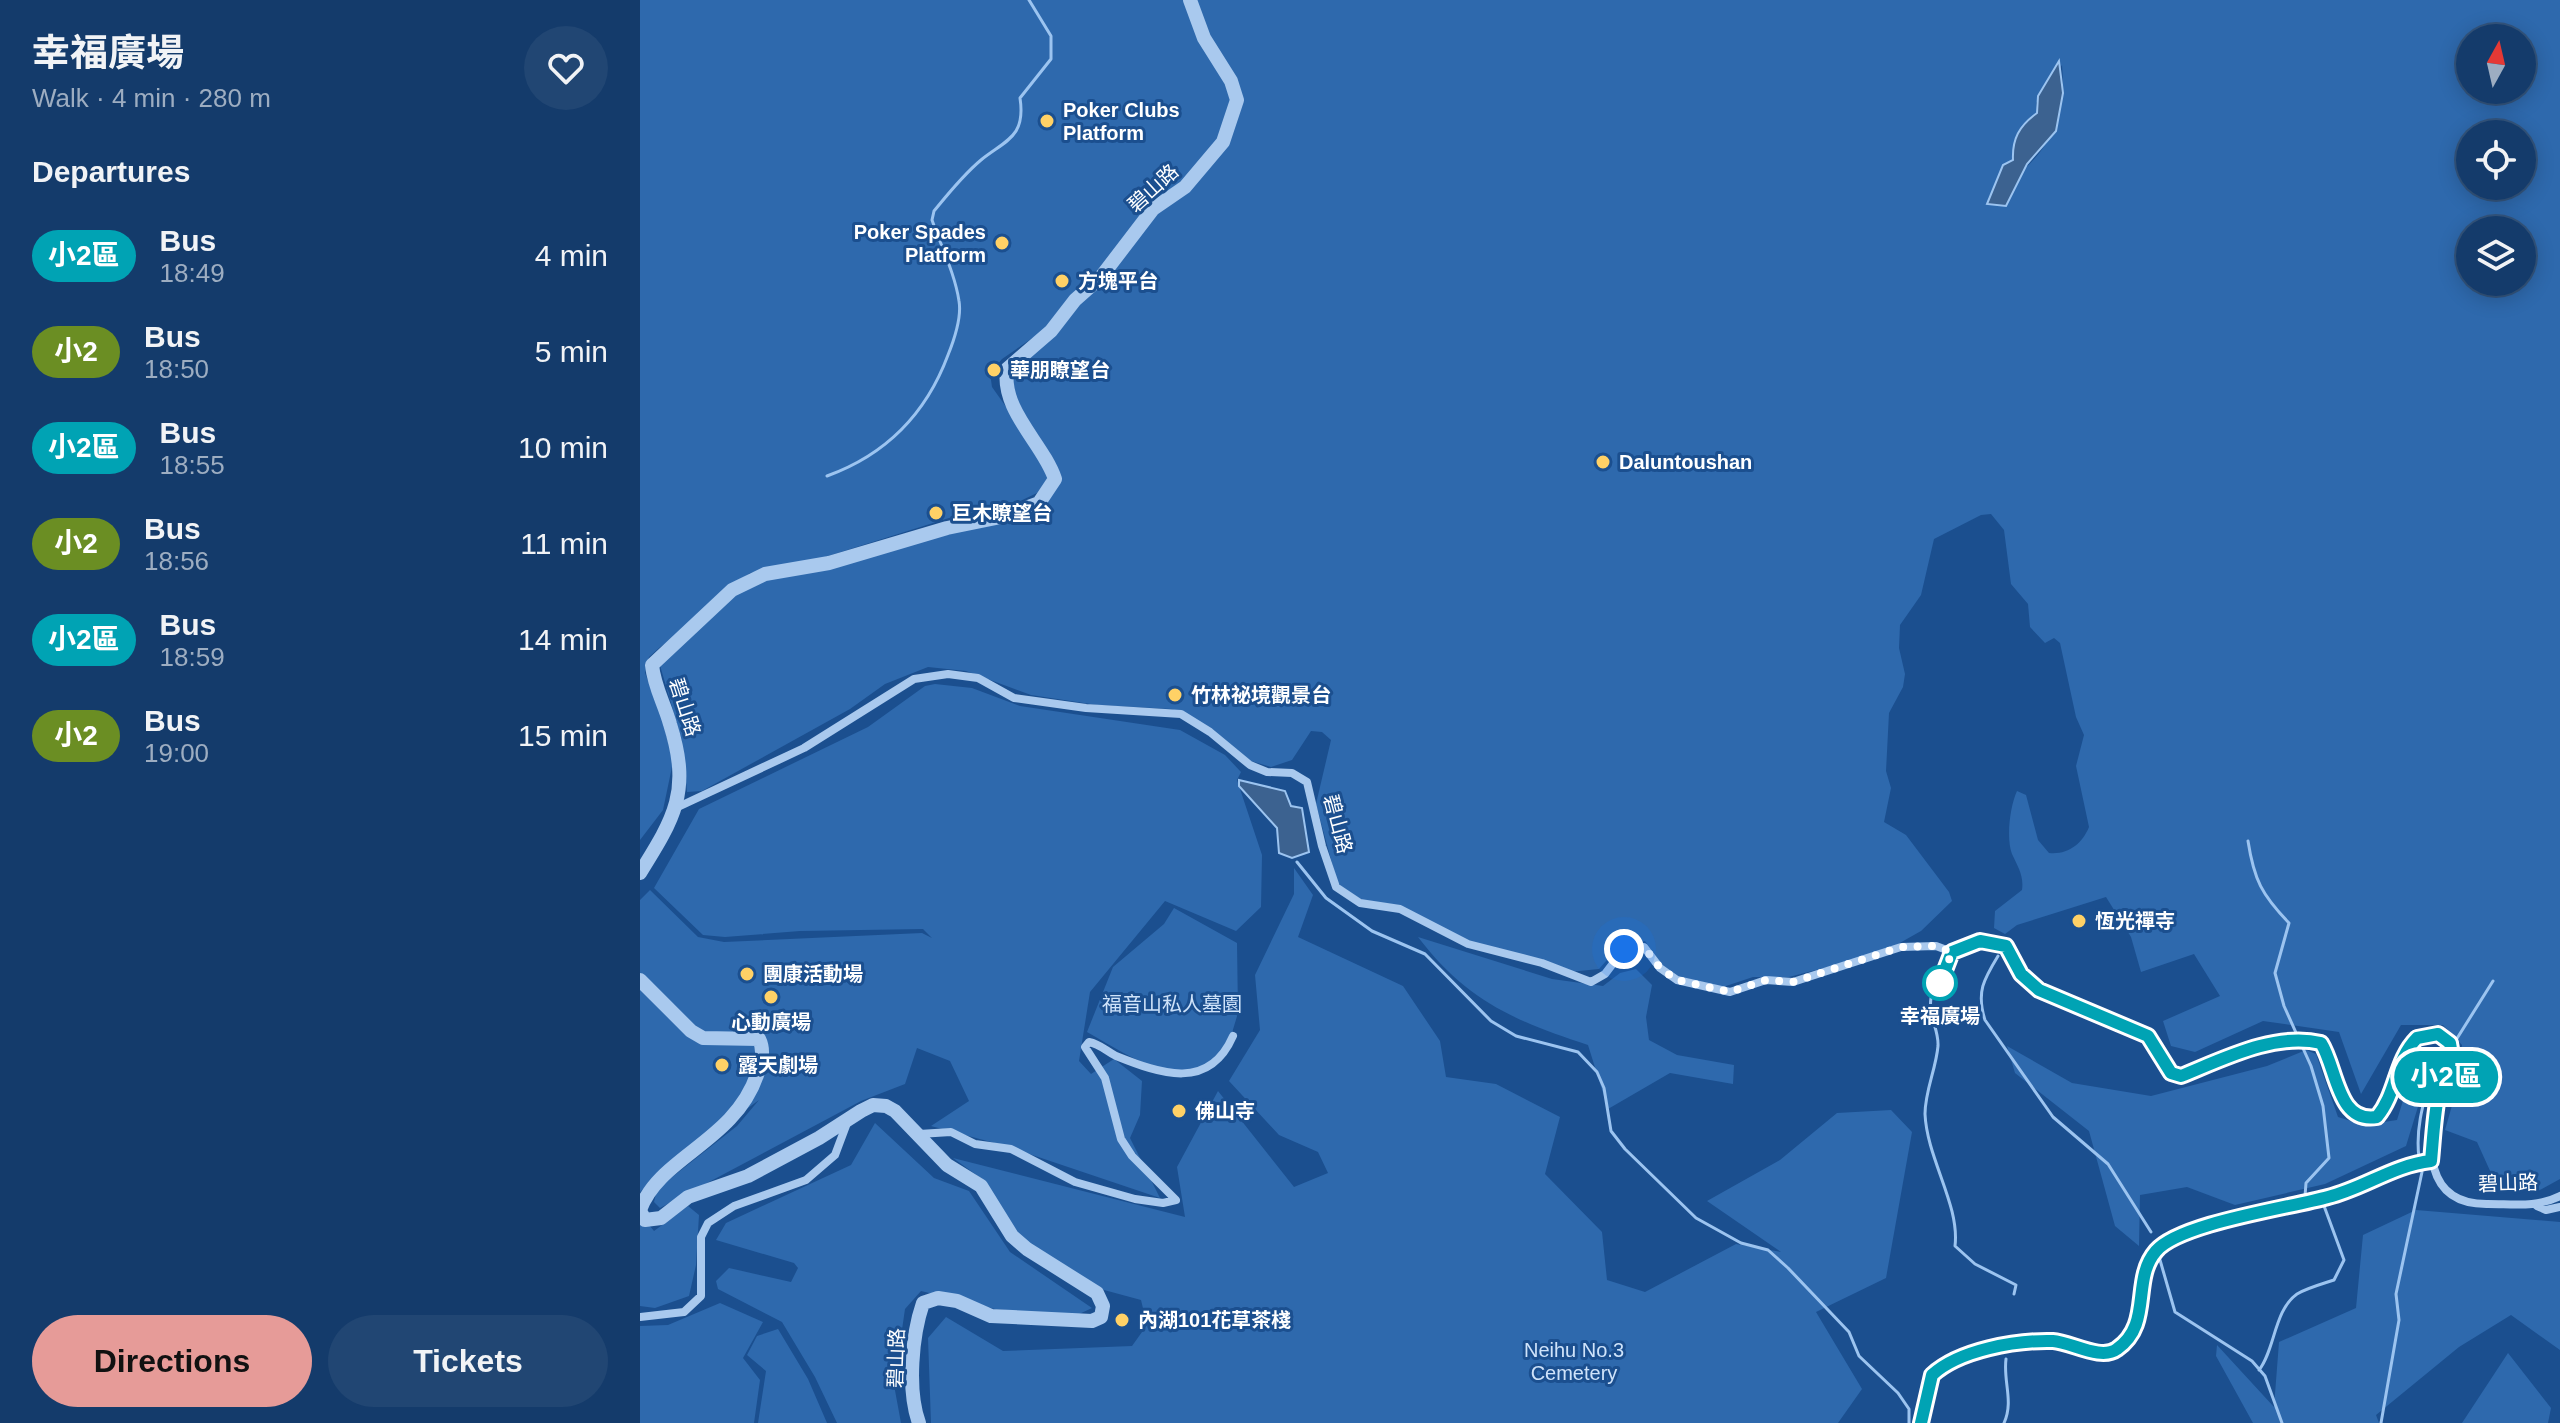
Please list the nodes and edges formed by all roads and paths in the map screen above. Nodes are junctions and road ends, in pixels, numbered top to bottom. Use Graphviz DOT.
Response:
graph roads {
  1 [pos="1190,0"];
  2 [pos="678,807"];
  3 [pos="640,873"];
  4 [pos="640,980"];
  5 [pos="1233,1036"];
  6 [pos="848,1121"];
  7 [pos="919,1134"];
  8 [pos="2431,1161"];
  9 [pos="2560,1196"];
  10 [pos="2536,1206"];
  11 [pos="2560,1207"];
  12 [pos="640,1211"];
  13 [pos="640,1317"];
  14 [pos="919,1423"];
  15 [pos="1922,1423"];
  1 -- 2 [label="street, 碧山路"];
  2 -- 3 [label="street, 碧山路"];
  2 -- 8 [label="street, 碧山路"];
  4 -- 12 [label="street, 碧山路"];
  5 -- 7 [label="street"];
  6 -- 7 [label="street, 碧山路"];
  6 -- 12 [label="street, 碧山路"];
  6 -- 13 [label="street"];
  7 -- 14 [label="street, 碧山路"];
  8 -- 10 [label="street, 碧山路"];
  8 -- 15 [label="street"];
  9 -- 10 [label="street, 碧山路"];
  10 -- 11 [label="street"];
}
